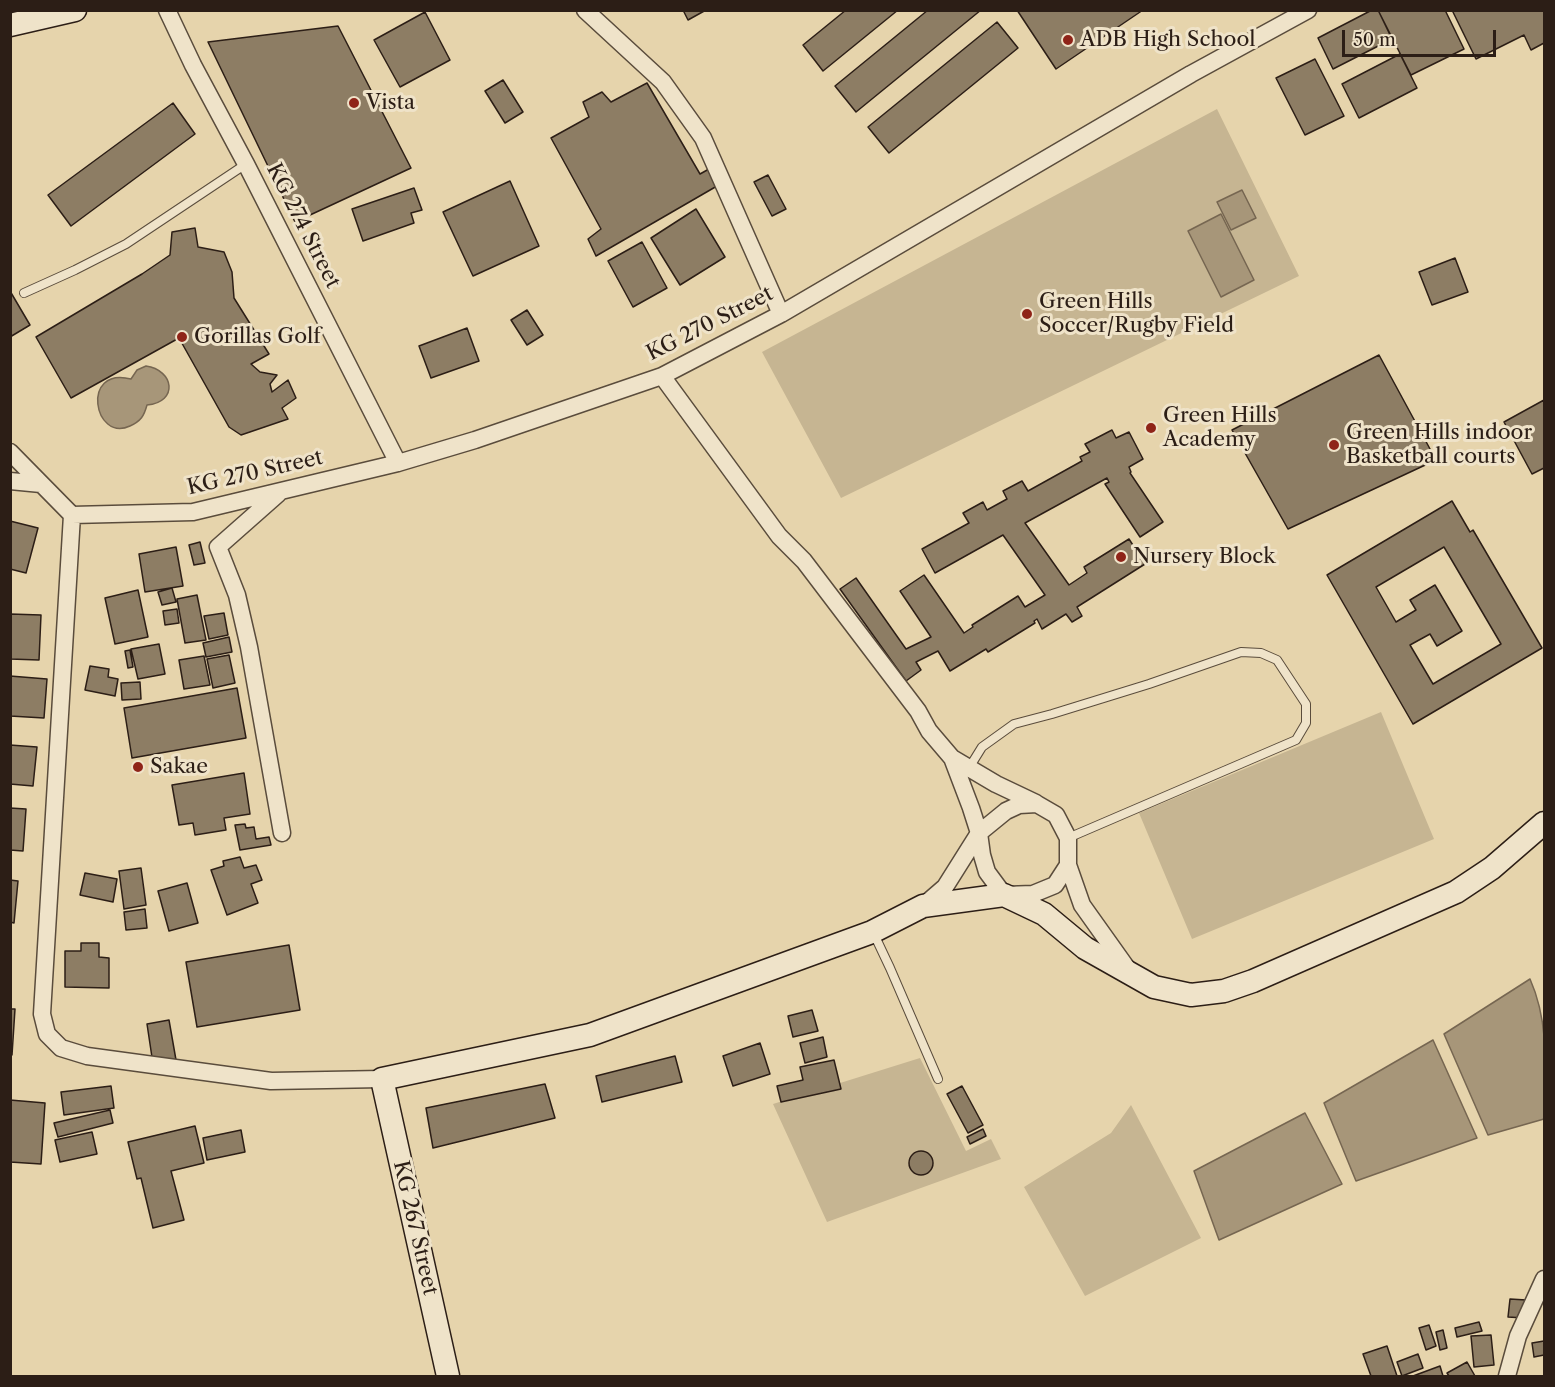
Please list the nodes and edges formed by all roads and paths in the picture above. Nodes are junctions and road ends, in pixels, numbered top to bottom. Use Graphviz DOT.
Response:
graph roads {
  1 [pos="75,10"];
  2 [pos="167,10"];
  3 [pos="585,10"];
  4 [pos="1308,10"];
  5 [pos="10,25"];
  6 [pos="246,164"];
  7 [pos="24,293"];
  8 [pos="781,314"];
  9 [pos="662,376"];
  10 [pos="10,452"];
  11 [pos="398,463"];
  12 [pos="10,481"];
  13 [pos="41,484"];
  14 [pos="282,491"];
  15 [pos="72,515"];
  16 [pos="952,758"];
  17 [pos="969,768"];
  18 [pos="1038,804"];
  19 [pos="1545,823"];
  20 [pos="282,833"];
  21 [pos="979,833"];
  22 [pos="1068,838"];
  23 [pos="1068,865"];
  24 [pos="1004,895"];
  25 [pos="923,906"];
  26 [pos="872,932"];
  27 [pos="1130,972"];
  28 [pos="382,1079"];
  29 [pos="938,1079"];
  30 [pos="1545,1279"];
  31 [pos="448,1377"];
  32 [pos="1507,1377"];
  1 -- 5 [label="street"];
  2 -- 6 [label="street, KG 274 Street"];
  3 -- 8 [label="street"];
  4 -- 8 [label="street, KG 270 Street"];
  6 -- 7 [label="lane"];
  6 -- 11 [label="street, KG 274 Street"];
  8 -- 9 [label="street, KG 270 Street"];
  9 -- 11 [label="street, KG 270 Street"];
  9 -- 16 [label="street"];
  10 -- 13 [label="street"];
  11 -- 14 [label="street, KG 270 Street"];
  12 -- 13 [label="street"];
  13 -- 15 [label="street"];
  14 -- 15 [label="street, KG 270 Street"];
  14 -- 20 [label="street"];
  15 -- 28 [label="street"];
  16 -- 17 [label="street"];
  16 -- 21 [label="street"];
  17 -- 18 [label="street"];
  17 -- 22 [label="lane"];
  18 -- 21 [label="street"];
  18 -- 22 [label="street"];
  19 -- 27 [label="street"];
  21 -- 24 [label="street"];
  21 -- 25 [label="street"];
  22 -- 23 [label="street"];
  23 -- 24 [label="street"];
  23 -- 27 [label="street"];
  24 -- 25 [label="street"];
  24 -- 27 [label="street"];
  25 -- 26 [label="street"];
  26 -- 28 [label="street"];
  26 -- 29 [label="lane"];
  28 -- 31 [label="street, KG 267 Street"];
  30 -- 32 [label="street"];
}
